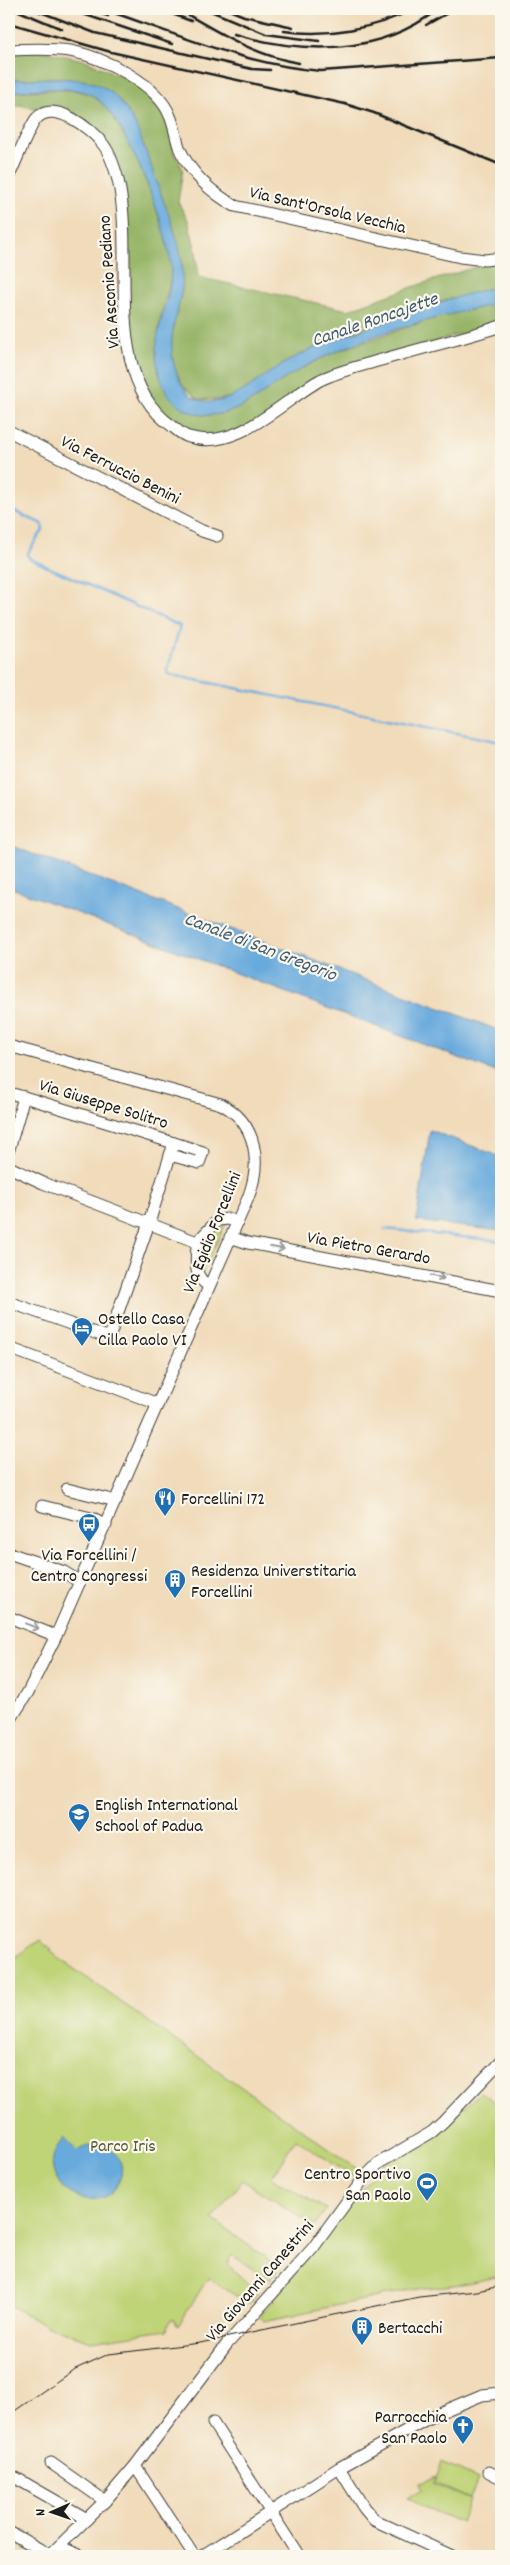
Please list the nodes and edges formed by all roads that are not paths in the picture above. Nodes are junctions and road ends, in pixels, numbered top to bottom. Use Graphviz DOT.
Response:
graph roads {
  1 [pos="9,50"];
  2 [pos="9,176"];
  3 [pos="501,258"];
  4 [pos="501,326"];
  5 [pos="9,431"];
  6 [pos="218,536"];
  7 [pos="9,1046"];
  8 [pos="9,1093"];
  9 [pos="24,1097"];
  10 [pos="13,1117"];
  11 [pos="174,1143"];
  12 [pos="9,1149"];
  13 [pos="170,1155"];
  14 [pos="9,1167"];
  15 [pos="237,1222"];
  16 [pos="150,1223"];
  17 [pos="230,1237"];
  18 [pos="198,1242"];
  19 [pos="208,1285"];
  20 [pos="501,1291"];
  21 [pos="9,1302"];
  22 [pos="9,1348"];
  23 [pos="158,1404"];
  24 [pos="67,1488"];
  25 [pos="116,1501"];
  26 [pos="42,1506"];
  27 [pos="106,1525"];
  28 [pos="9,1553"];
  29 [pos="80,1582"];
  30 [pos="9,1617"];
  31 [pos="56,1636"];
  32 [pos="9,1722"];
  33 [pos="501,2061"];
  34 [pos="501,2393"];
  35 [pos="213,2423"];
  36 [pos="51,2463"];
  37 [pos="135,2466"];
  38 [pos="339,2468"];
  39 [pos="489,2472"];
  40 [pos="9,2474"];
  41 [pos="501,2478"];
  42 [pos="105,2501"];
  43 [pos="271,2513"];
  44 [pos="87,2519"];
  45 [pos="9,2532"];
  46 [pos="60,2547"];
  47 [pos="50,2556"];
  48 [pos="82,2556"];
  49 [pos="194,2556"];
  50 [pos="202,2556"];
  51 [pos="298,2556"];
  52 [pos="452,2556"];
  1 -- 3 [label="street, Via Sant'Orsola Vecchia"];
  2 -- 4 [label="street, Via Asconio Pediano"];
  5 -- 6 [label="street, Via Ferruccio Benini"];
  7 -- 15 [label="street, Via Egidio Forcellini"];
  8 -- 9 [label="street, Via Giuseppe Solitro"];
  9 -- 10 [label="street, Via Giuseppe Solitro"];
  9 -- 11 [label="street, Via Giuseppe Solitro"];
  10 -- 12 [label="street, Via Giuseppe Solitro"];
  11 -- 13 [label="street, Via Giuseppe Solitro"];
  11 -- 13 [label="street, Via Giuseppe Solitro"];
  13 -- 16 [label="street, Via Giuseppe Solitro"];
  14 -- 16 [label="street"];
  15 -- 17 [label="street, Via Egidio Forcellini"];
  15 -- 18 [label="street"];
  16 -- 18 [label="street"];
  16 -- 21 [label="street, Via Giuseppe Solitro"];
  17 -- 19 [label="street, Via Egidio Forcellini"];
  17 -- 20 [label="street, Via Pietro Gerardo, one-way"];
  18 -- 19 [label="street"];
  19 -- 23 [label="street, Via Egidio Forcellini"];
  22 -- 23 [label="street"];
  23 -- 25 [label="street, Via Egidio Forcellini"];
  24 -- 25 [label="street"];
  25 -- 27 [label="street, Via Egidio Forcellini"];
  26 -- 27 [label="street"];
  27 -- 29 [label="street, Via Egidio Forcellini"];
  28 -- 29 [label="street"];
  29 -- 31 [label="street, Via Egidio Forcellini"];
  30 -- 31 [label="street, one-way"];
  31 -- 32 [label="street, Via Egidio Forcellini"];
  33 -- 37 [label="street, Via Giovanni Canestrini"];
  34 -- 38 [label="street"];
  35 -- 43 [label="street"];
  36 -- 42 [label="street"];
  37 -- 42 [label="street, Via Giovanni Canestrini"];
  37 -- 49 [label="street"];
  38 -- 43 [label="street"];
  38 -- 52 [label="street"];
  39 -- 41 [label="street"];
  40 -- 44 [label="street"];
  42 -- 44 [label="street, Via Giovanni Canestrini"];
  43 -- 50 [label="street"];
  43 -- 51 [label="street"];
  44 -- 46 [label="street, Via Giovanni Canestrini"];
  45 -- 47 [label="street"];
  46 -- 47 [label="street, Via Giovanni Canestrini"];
  46 -- 48 [label="street"];
}
